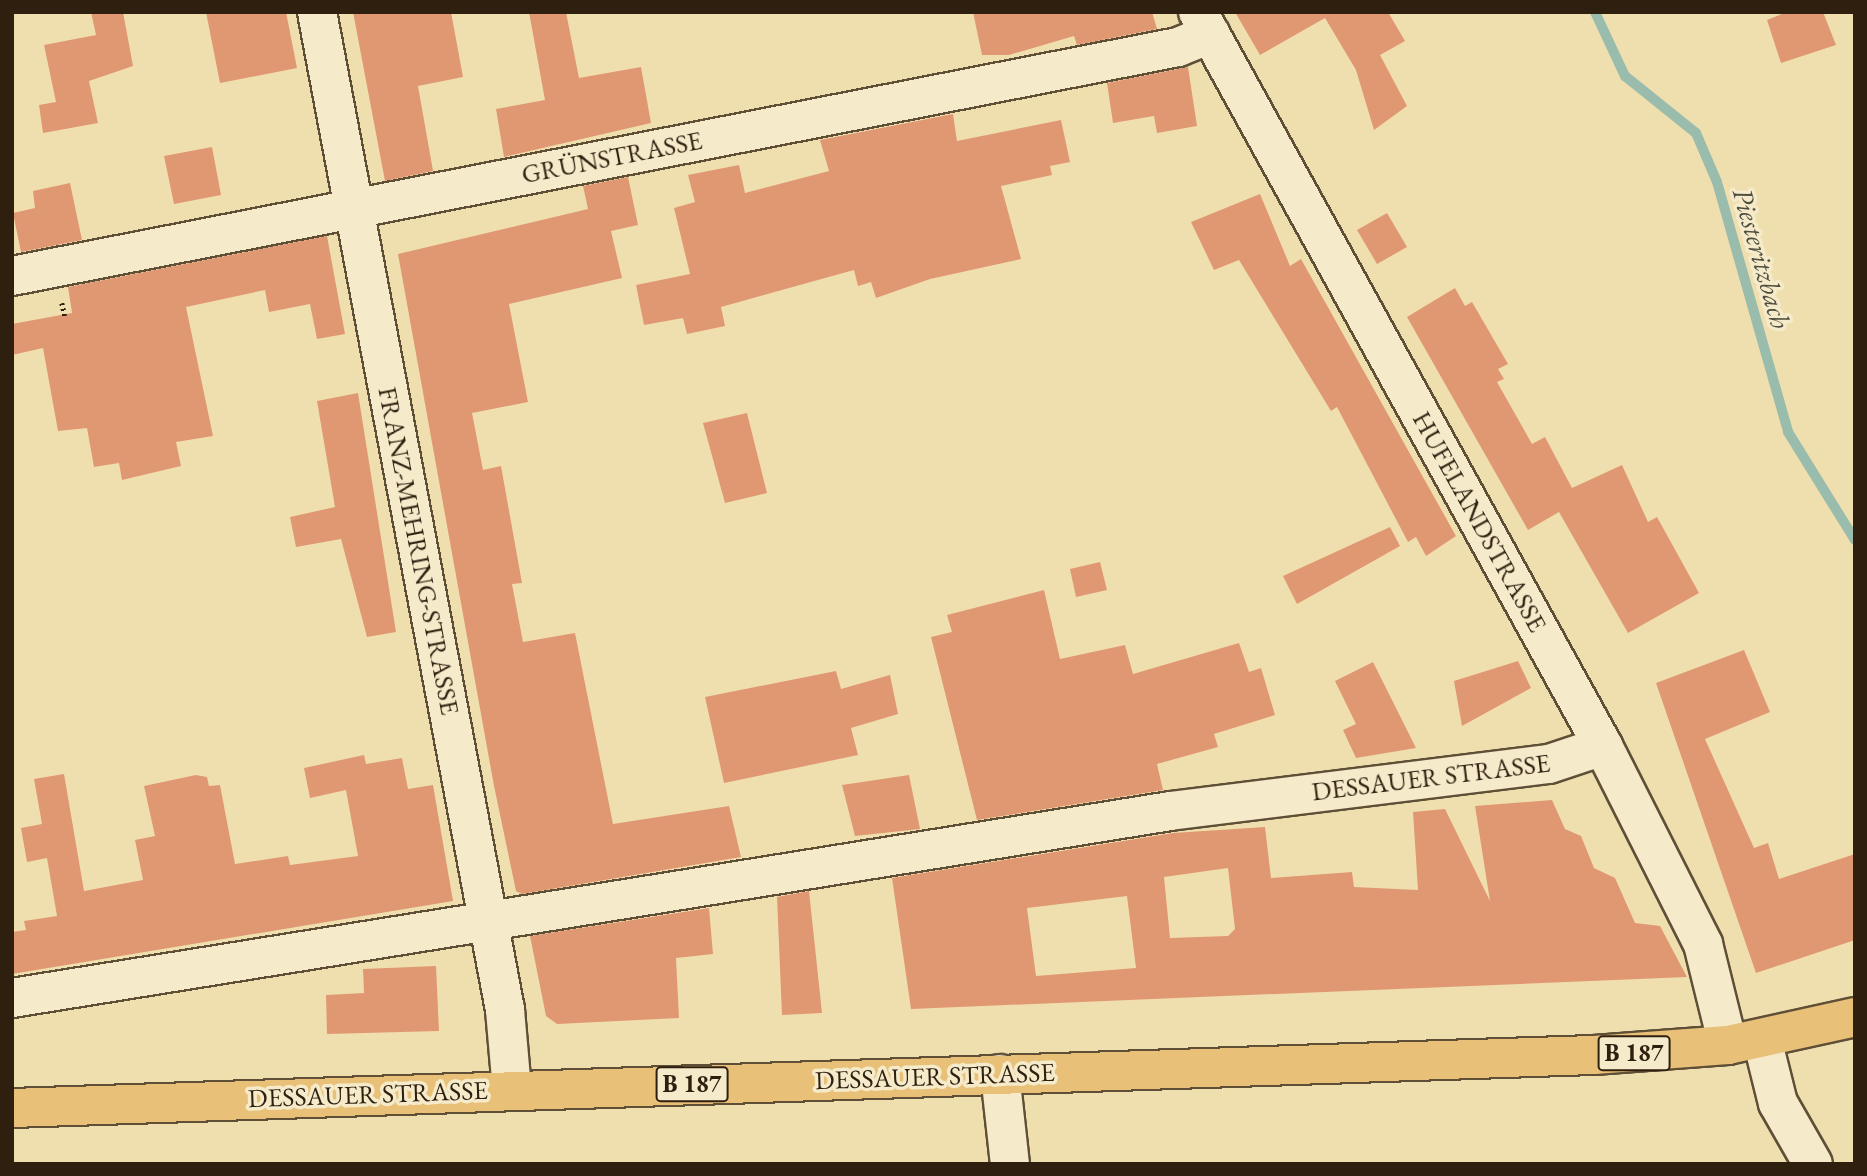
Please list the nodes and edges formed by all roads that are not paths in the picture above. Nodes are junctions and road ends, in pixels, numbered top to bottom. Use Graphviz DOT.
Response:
graph roads {
  1 [pos="317,12"];
  2 [pos="1204,23"];
  3 [pos="354,208"];
  4 [pos="12,276"];
  5 [pos="1603,746"];
  6 [pos="487,923"];
  7 [pos="12,998"];
  8 [pos="1851,1018"];
  9 [pos="1745,1042"];
  10 [pos="1000,1074"];
  11 [pos="512,1090"];
  12 [pos="12,1108"];
  13 [pos="1010,1164"];
  14 [pos="1813,1164"];
  1 -- 3 [label="street, FRANZ-MEHRING-STRASSE"];
  2 -- 3 [label="street, GRÜNSTRASSE"];
  2 -- 5 [label="street, HUFELANDSTRASSE"];
  3 -- 4 [label="street, GRÜNSTRASSE"];
  3 -- 6 [label="street, FRANZ-MEHRING-STRASSE"];
  5 -- 6 [label="street, DESSAUER STRASSE"];
  5 -- 9 [label="street, HUFELANDSTRASSE"];
  6 -- 7 [label="street, DESSAUER STRASSE"];
  6 -- 11 [label="street, FRANZ-MEHRING-STRASSE"];
  8 -- 9 [label="main road, DESSAUER STRASSE / B 187"];
  9 -- 10 [label="main road, DESSAUER STRASSE / B 187"];
  9 -- 14 [label="street, HUFELANDSTRASSE"];
  10 -- 11 [label="main road, DESSAUER STRASSE / B 187"];
  10 -- 13 [label="street"];
  11 -- 12 [label="main road, DESSAUER STRASSE / B 187"];
}
